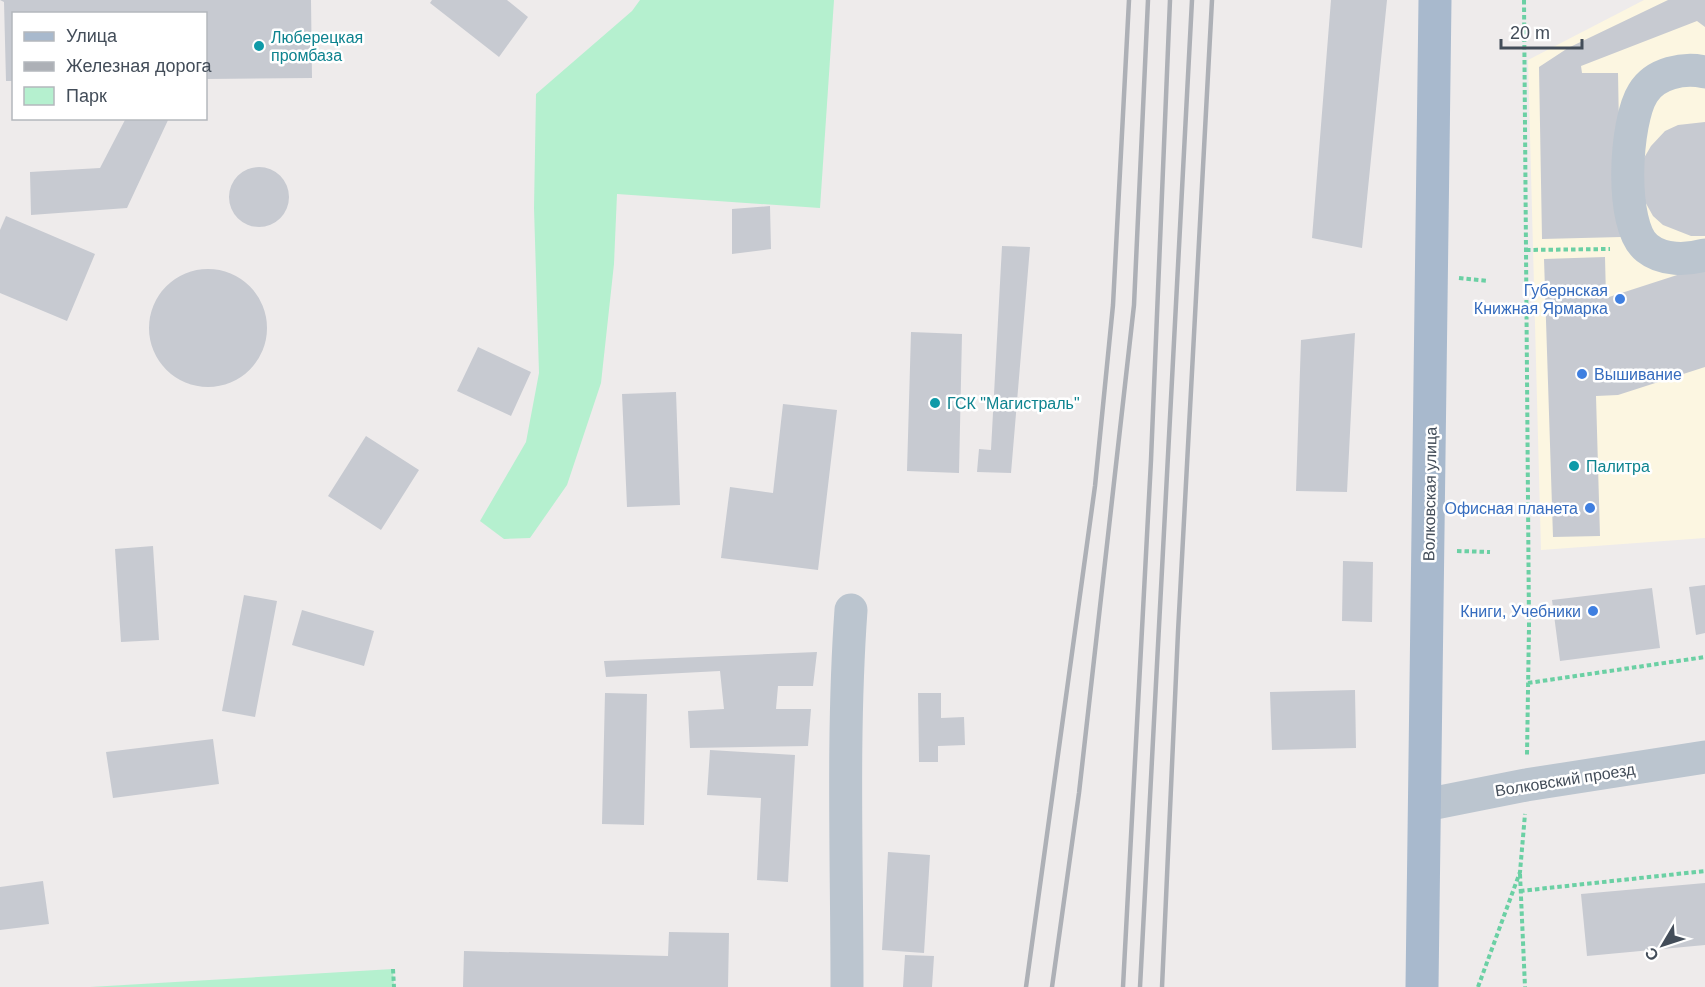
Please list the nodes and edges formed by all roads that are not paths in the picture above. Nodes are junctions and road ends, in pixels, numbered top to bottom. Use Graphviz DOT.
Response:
graph roads {
  1 [pos="1436,0"];
  2 [pos="1705,72"];
  3 [pos="1705,255"];
  4 [pos="850,610"];
  5 [pos="1705,757"];
  6 [pos="1425,805"];
  7 [pos="847,987"];
  8 [pos="1422,987"];
  1 -- 6 [label="main road, Волковская улица"];
  2 -- 3 [label="street"];
  4 -- 7 [label="street"];
  5 -- 6 [label="street, Волковский проезд"];
  6 -- 8 [label="main road, Волковская улица"];
}
